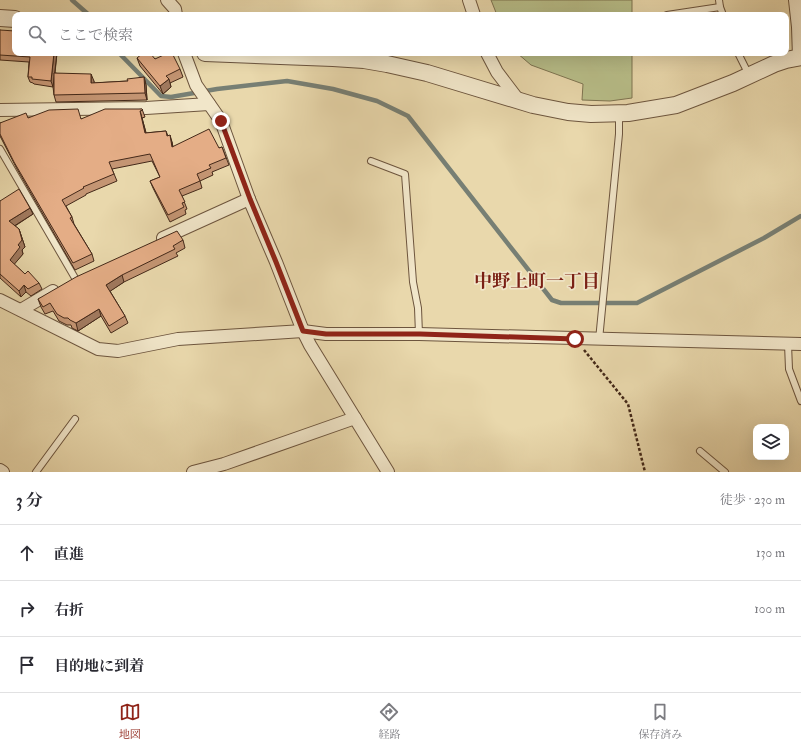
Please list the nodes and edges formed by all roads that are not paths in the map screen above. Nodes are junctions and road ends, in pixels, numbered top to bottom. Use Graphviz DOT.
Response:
graph roads {
  1 [pos="167,0"];
  2 [pos="469,0"];
  3 [pos="719,0"];
  4 [pos="795,0"];
  5 [pos="720,7"];
  6 [pos="176,12"];
  7 [pos="473,12"];
  8 [pos="686,12"];
  9 [pos="722,12"];
  10 [pos="0,18"];
  11 [pos="12,19"];
  12 [pos="800,27"];
  13 [pos="185,56"];
  14 [pos="273,56"];
  15 [pos="489,56"];
  16 [pos="740,56"];
  17 [pos="800,57"];
  18 [pos="749,75"];
  19 [pos="520,101"];
  20 [pos="208,102"];
  21 [pos="0,110"];
  22 [pos="619,114"];
  23 [pos="0,149"];
  24 [pos="372,161"];
  25 [pos="250,199"];
  26 [pos="155,242"];
  27 [pos="72,280"];
  28 [pos="0,300"];
  29 [pos="21,310"];
  30 [pos="303,331"];
  31 [pos="420,334"];
  32 [pos="599,340"];
  33 [pos="788,344"];
  34 [pos="801,344"];
  35 [pos="801,401"];
  36 [pos="355,418"];
  37 [pos="75,419"];
  38 [pos="700,451"];
  39 [pos="0,470"];
  40 [pos="3,472"];
  41 [pos="36,472"];
  42 [pos="193,472"];
  43 [pos="388,472"];
  44 [pos="725,472"];
  1 -- 6 [label="street"];
  2 -- 7 [label="street"];
  3 -- 5 [label="lane"];
  4 -- 12 [label="street"];
  5 -- 8 [label="lane"];
  5 -- 9 [label="lane"];
  10 -- 11 [label="street"];
  12 -- 17 [label="street"];
  13 -- 20 [label="street"];
  14 -- 19 [label="street"];
  15 -- 19 [label="street"];
  16 -- 18 [label="lane"];
  17 -- 18 [label="street"];
  18 -- 22 [label="street"];
  19 -- 22 [label="street"];
  20 -- 21 [label="street"];
  20 -- 25 [label="street"];
  22 -- 32 [label="lane"];
  23 -- 27 [label="lane"];
  24 -- 31 [label="lane"];
  25 -- 26 [label="street"];
  25 -- 30 [label="street"];
  27 -- 29 [label="street"];
  28 -- 29 [label="street"];
  29 -- 30 [label="street"];
  30 -- 31 [label="street"];
  30 -- 36 [label="street"];
  31 -- 32 [label="street"];
  32 -- 33 [label="street"];
  33 -- 34 [label="street"];
  33 -- 35 [label="lane"];
  36 -- 42 [label="street"];
  36 -- 43 [label="street"];
  37 -- 41 [label="lane"];
  38 -- 44 [label="lane"];
  39 -- 40 [label="street"];
}
